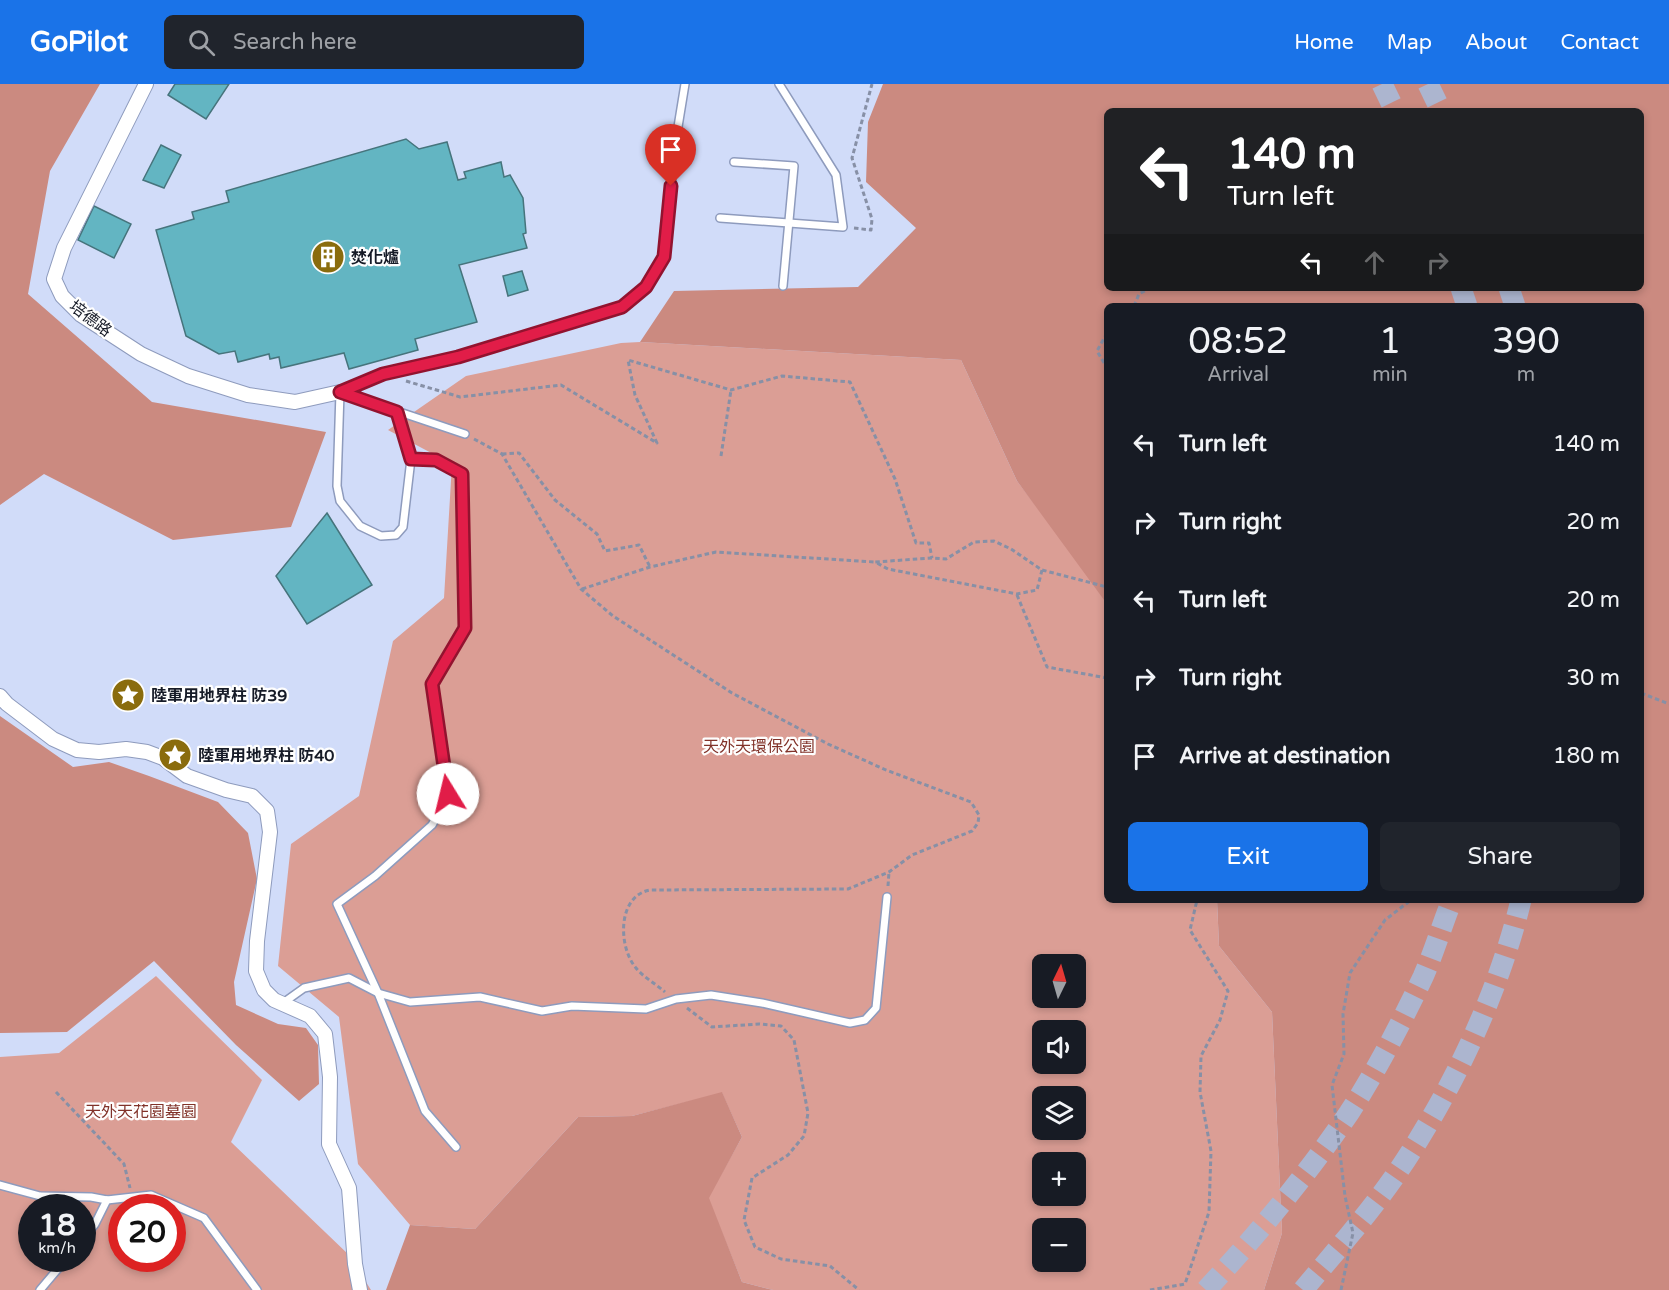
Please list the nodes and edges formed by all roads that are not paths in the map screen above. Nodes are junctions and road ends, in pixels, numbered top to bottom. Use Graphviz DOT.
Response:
graph roads {
  1 [pos="146,84"];
  2 [pos="685,84"];
  3 [pos="778,84"];
  4 [pos="734,162"];
  5 [pos="720,218"];
  6 [pos="789,223"];
  7 [pos="783,286"];
  8 [pos="340,392"];
  9 [pos="397,412"];
  10 [pos="465,434"];
  11 [pos="411,459"];
  12 [pos="0,696"];
  13 [pos="887,897"];
  14 [pos="378,993"];
  15 [pos="280,1004"];
  16 [pos="456,1147"];
  17 [pos="0,1185"];
  18 [pos="107,1200"];
  19 [pos="96,1222"];
  20 [pos="55,1272"];
  21 [pos="40,1290"];
  22 [pos="257,1290"];
  23 [pos="360,1290"];
  1 -- 8 [label="street, 培德路"];
  2 -- 8 [label="lane"];
  3 -- 6 [label="lane"];
  4 -- 6 [label="lane"];
  5 -- 6 [label="lane"];
  6 -- 7 [label="lane"];
  8 -- 9 [label="lane"];
  8 -- 11 [label="lane"];
  9 -- 10 [label="lane"];
  9 -- 11 [label="lane"];
  11 -- 14 [label="lane"];
  12 -- 15 [label="street"];
  13 -- 14 [label="lane"];
  14 -- 15 [label="lane"];
  14 -- 16 [label="lane"];
  15 -- 23 [label="street"];
  17 -- 18 [label="lane"];
  18 -- 19 [label="lane"];
  18 -- 22 [label="lane"];
  20 -- 21 [label="lane"];
}
